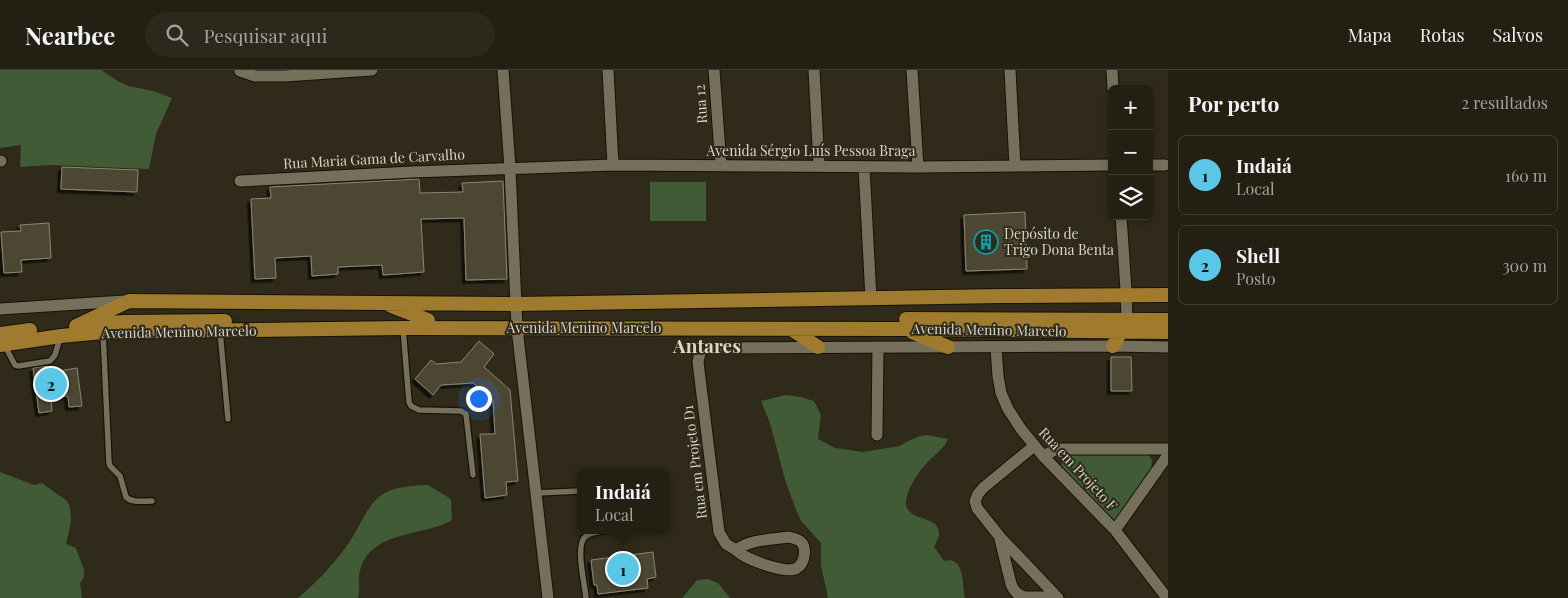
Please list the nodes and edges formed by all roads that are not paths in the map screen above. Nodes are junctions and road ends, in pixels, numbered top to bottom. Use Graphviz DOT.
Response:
graph roads {
  1 [pos="355,70"];
  2 [pos="372,70"];
  3 [pos="503,70"];
  4 [pos="608,70"];
  5 [pos="714,70"];
  6 [pos="814,70"];
  7 [pos="912,70"];
  8 [pos="1010,70"];
  9 [pos="1112,70"];
  10 [pos="240,72"];
  11 [pos="1113,85"];
  12 [pos="613,165"];
  13 [pos="1108,165"];
  14 [pos="1153,165"];
  15 [pos="1165,165"];
  16 [pos="721,166"];
  17 [pos="819,166"];
  18 [pos="1014,166"];
  19 [pos="864,167"];
  20 [pos="918,167"];
  21 [pos="510,168"];
  22 [pos="240,181"];
  23 [pos="1120,220"];
  24 [pos="1126,295"];
  25 [pos="1168,295"];
  26 [pos="871,298"];
  27 [pos="129,301"];
  28 [pos="382,302"];
  29 [pos="516,304"];
  30 [pos="0,309"];
  31 [pos="428,320"];
  32 [pos="1168,320"];
  33 [pos="517,324"];
  34 [pos="76,326"];
  35 [pos="1124,326"];
  36 [pos="403,328"];
  37 [pos="791,329"];
  38 [pos="905,329"];
  39 [pos="220,331"];
  40 [pos="103,332"];
  41 [pos="1168,332"];
  42 [pos="61,336"];
  43 [pos="1,341"];
  44 [pos="1113,346"];
  45 [pos="818,347"];
  46 [pos="878,347"];
  47 [pos="948,347"];
  48 [pos="996,347"];
  49 [pos="1168,347"];
  50 [pos="698,362"];
  51 [pos="228,419"];
  52 [pos="877,435"];
  53 [pos="1034,446"];
  54 [pos="1168,449"];
  55 [pos="1168,455"];
  56 [pos="1043,456"];
  57 [pos="473,475"];
  58 [pos="577,491"];
  59 [pos="536,494"];
  60 [pos="152,500"];
  61 [pos="1116,530"];
  62 [pos="589,534"];
  63 [pos="1000,537"];
  64 [pos="736,550"];
  65 [pos="548,598"];
  66 [pos="586,598"];
  67 [pos="1057,598"];
  68 [pos="1167,598"];
  1 -- 2 [label="street"];
  1 -- 10 [label="street"];
  3 -- 21 [label="street"];
  4 -- 12 [label="street"];
  5 -- 16 [label="street, Rua 12"];
  6 -- 17 [label="street"];
  7 -- 20 [label="street"];
  8 -- 18 [label="street"];
  9 -- 11 [label="street"];
  12 -- 16 [label="street, Avenida Sérgio Luís Pessoa Braga"];
  12 -- 21 [label="street, Avenida Sérgio Luís Pessoa Braga"];
  13 -- 18 [label="street, Avenida Sérgio Luís Pessoa Braga"];
  14 -- 15 [label="street"];
  16 -- 17 [label="street, Avenida Sérgio Luís Pessoa Braga"];
  17 -- 19 [label="street, Avenida Sérgio Luís Pessoa Braga"];
  18 -- 20 [label="street, Avenida Sérgio Luís Pessoa Braga"];
  19 -- 20 [label="street, Avenida Sérgio Luís Pessoa Braga"];
  19 -- 26 [label="street"];
  21 -- 22 [label="street, Rua Maria Gama de Carvalho"];
  21 -- 29 [label="street"];
  23 -- 24 [label="street"];
  24 -- 25 [label="main road"];
  24 -- 26 [label="main road"];
  24 -- 35 [label="street"];
  26 -- 29 [label="main road"];
  27 -- 28 [label="main road"];
  27 -- 30 [label="street"];
  27 -- 34 [label="main road"];
  28 -- 29 [label="main road"];
  28 -- 31 [label="main road"];
  29 -- 33 [label="street"];
  31 -- 33 [label="main road, Avenida Menino Marcelo"];
  31 -- 34 [label="main road, Avenida Menino Marcelo"];
  32 -- 35 [label="main road, Avenida Menino Marcelo"];
  33 -- 35 [label="main road, Avenida Menino Marcelo"];
  33 -- 36 [label="main road, Avenida Menino Marcelo"];
  33 -- 37 [label="main road, Avenida Menino Marcelo"];
  33 -- 59 [label="street"];
  34 -- 43 [label="main road, Avenida Menino Marcelo"];
  35 -- 38 [label="main road, Avenida Menino Marcelo"];
  35 -- 41 [label="main road, Avenida Menino Marcelo"];
  35 -- 44 [label="main road"];
  36 -- 39 [label="main road, Avenida Menino Marcelo"];
  36 -- 57 [label="lane"];
  37 -- 38 [label="main road, Avenida Menino Marcelo"];
  37 -- 45 [label="main road"];
  38 -- 47 [label="main road"];
  39 -- 40 [label="main road, Avenida Menino Marcelo"];
  39 -- 51 [label="lane"];
  40 -- 42 [label="main road, Avenida Menino Marcelo"];
  40 -- 60 [label="lane"];
  42 -- 43 [label="main road, Avenida Menino Marcelo"];
  42 -- 43 [label="lane"];
  44 -- 48 [label="street, Avenida Menino Marcelo"];
  44 -- 49 [label="street, Avenida Menino Marcelo"];
  45 -- 46 [label="street, Avenida Menino Marcelo"];
  45 -- 50 [label="street, Avenida Menino Marcelo"];
  46 -- 47 [label="street, Avenida Menino Marcelo"];
  46 -- 52 [label="street"];
  47 -- 48 [label="street, Avenida Menino Marcelo"];
  48 -- 53 [label="street, Rua em Projeto F"];
  50 -- 64 [label="street, Rua em Projeto D1"];
  53 -- 56 [label="street, Rua em Projeto F"];
  53 -- 63 [label="street"];
  54 -- 56 [label="street"];
  55 -- 61 [label="street"];
  56 -- 61 [label="street, Rua em Projeto F"];
  58 -- 59 [label="lane"];
  59 -- 65 [label="street"];
  61 -- 68 [label="street, Rua em Projeto F"];
  62 -- 66 [label="lane"];
  63 -- 67 [label="street"];
  63 -- 67 [label="street"];
  64 -- 64 [label="street, Rua em Projeto D1"];
}
